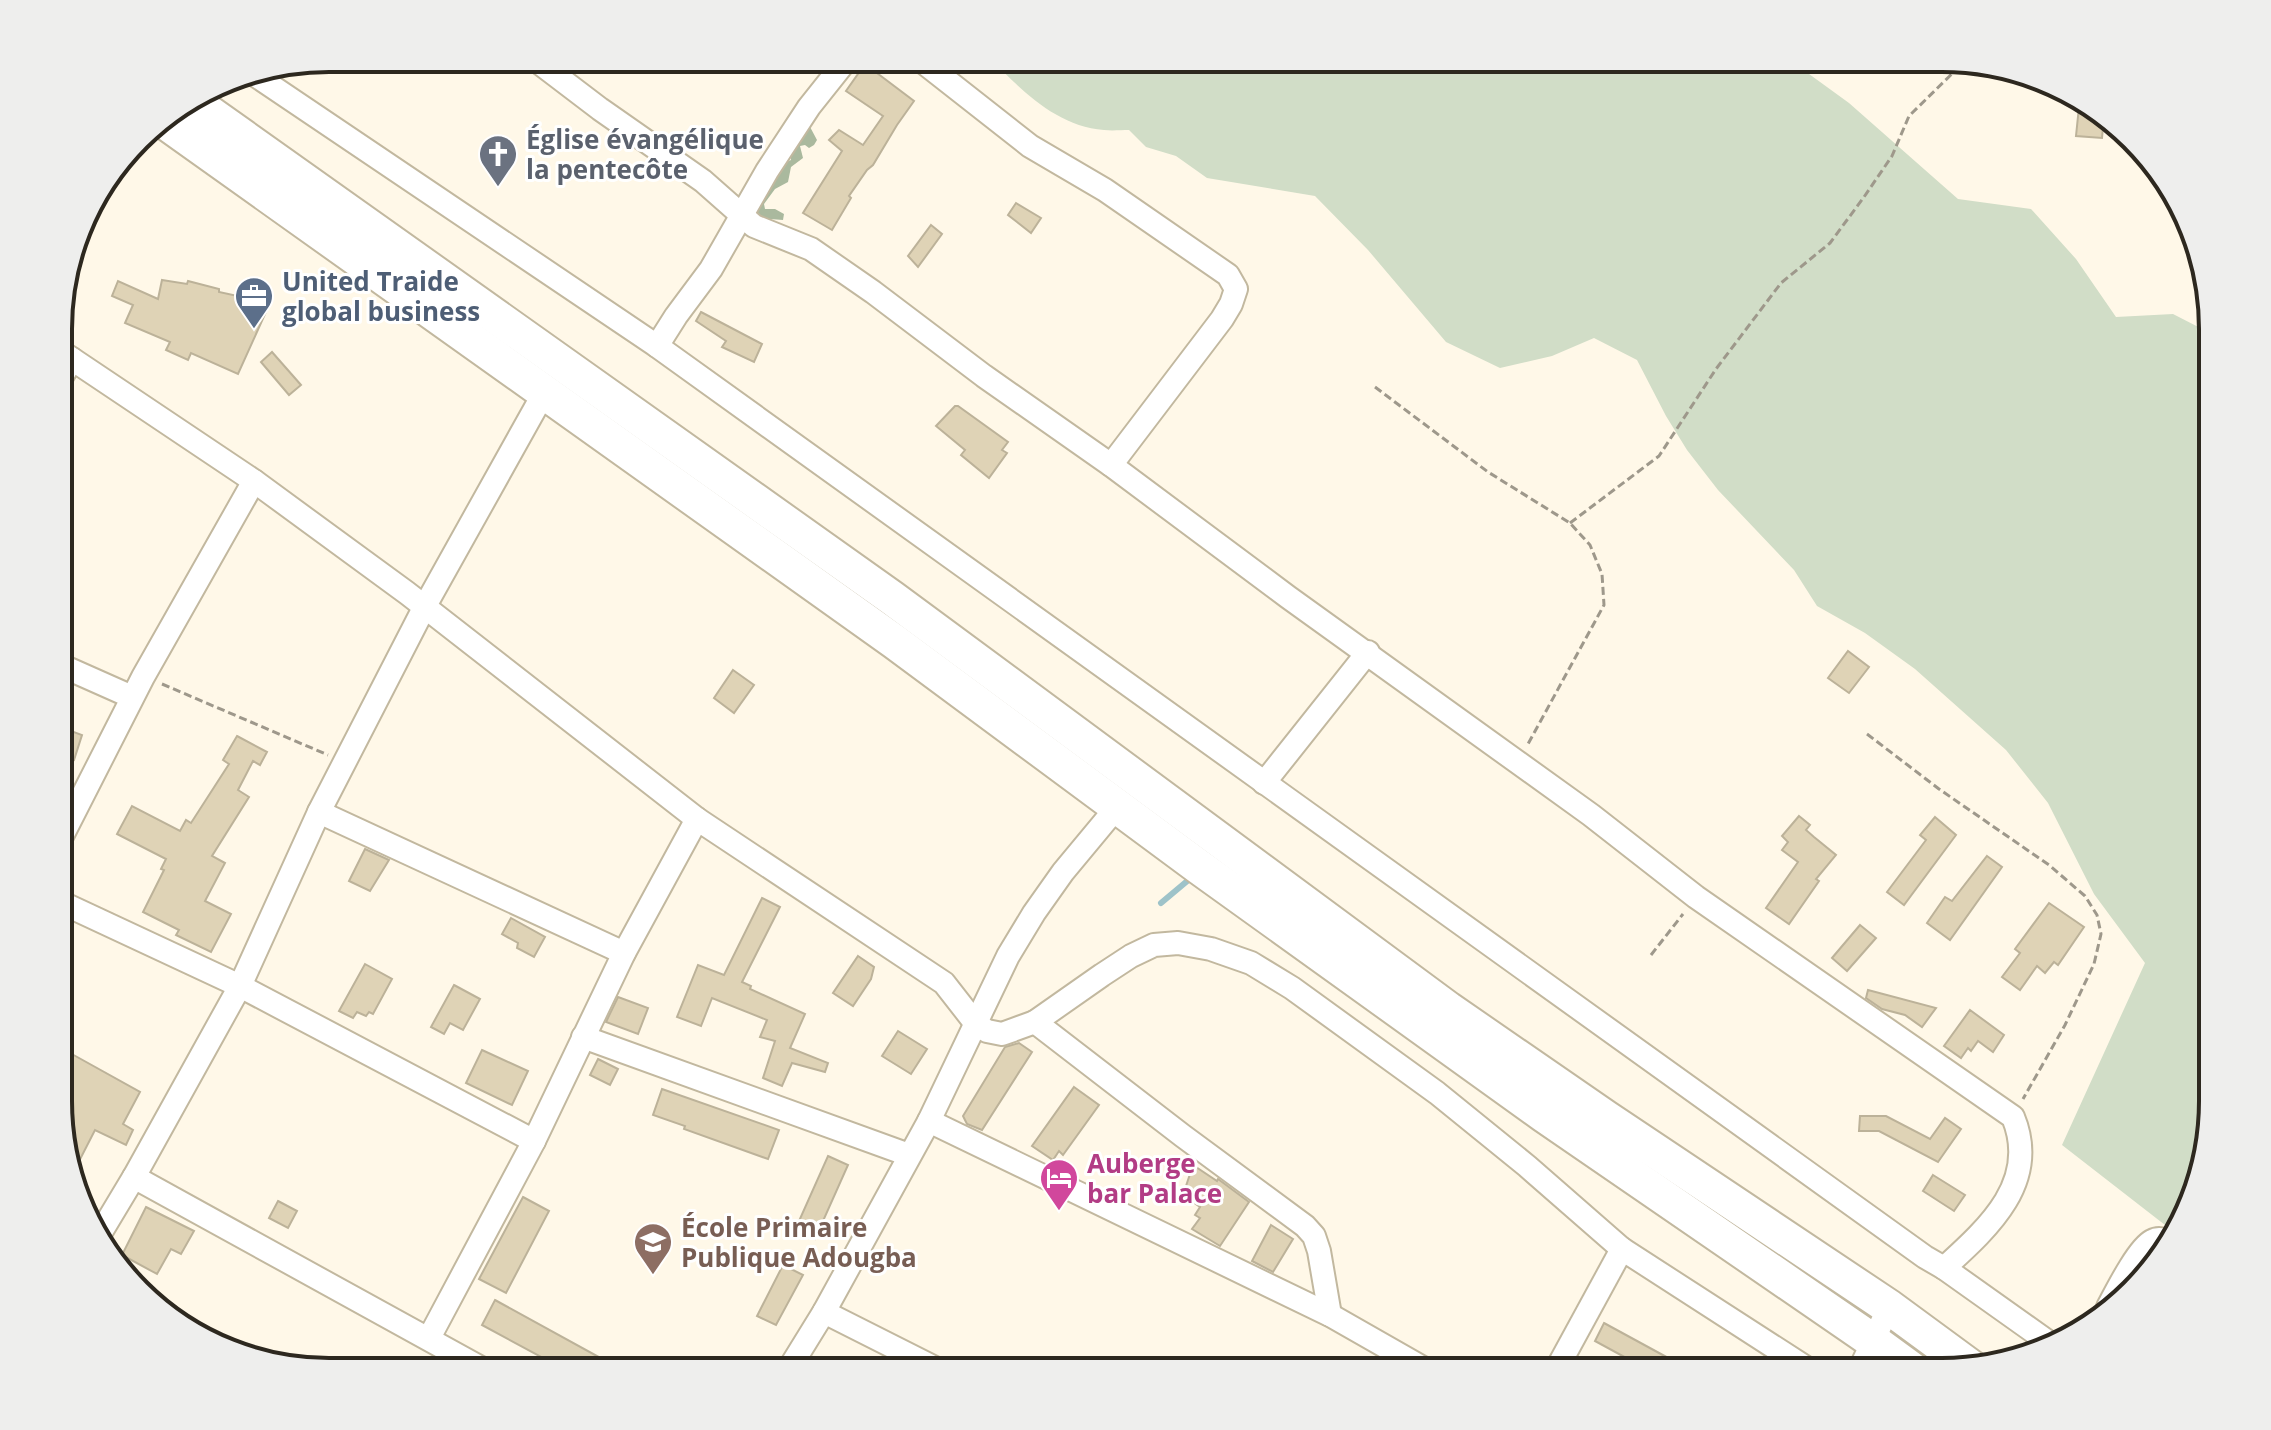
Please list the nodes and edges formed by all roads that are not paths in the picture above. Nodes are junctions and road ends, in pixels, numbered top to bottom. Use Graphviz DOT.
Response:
graph roads {
  1 [pos="551,72"];
  2 [pos="837,72"];
  3 [pos="935,72"];
  4 [pos="264,81"];
  5 [pos="200,107"];
  6 [pos="172,127"];
  7 [pos="742,217"];
  8 [pos="657,346"];
  9 [pos="72,359"];
  10 [pos="545,391"];
  11 [pos="1111,465"];
  12 [pos="254,481"];
  13 [pos="425,606"];
  14 [pos="1368,652"];
  15 [pos="72,670"];
  16 [pos="132,697"];
  17 [pos="1264,783"];
  18 [pos="1117,807"];
  19 [pos="319,812"];
  20 [pos="72,816"];
  21 [pos="697,819"];
  22 [pos="72,908"];
  23 [pos="624,953"];
  24 [pos="240,986"];
  25 [pos="1035,1022"];
  26 [pos="976,1024"];
  27 [pos="583,1037"];
  28 [pos="929,1121"];
  29 [pos="534,1141"];
  30 [pos="909,1155"];
  31 [pos="134,1177"];
  32 [pos="105,1226"];
  33 [pos="2158,1240"];
  34 [pos="1622,1249"];
  35 [pos="1944,1268"];
  36 [pos="2118,1288"];
  37 [pos="1889,1307"];
  38 [pos="824,1312"];
  39 [pos="1330,1315"];
  40 [pos="2042,1337"];
  41 [pos="429,1338"];
  42 [pos="1873,1341"];
  43 [pos="1404,1357"];
  44 [pos="1563,1357"];
  45 [pos="1789,1357"];
  46 [pos="1866,1357"];
  47 [pos="1895,1357"];
  48 [pos="1957,1357"];
  49 [pos="464,1358"];
  50 [pos="796,1358"];
  51 [pos="915,1358"];
  1 -- 7 [label="street"];
  2 -- 7 [label="street"];
  3 -- 11 [label="street"];
  4 -- 8 [label="street"];
  5 -- 37 [label="main road"];
  6 -- 10 [label="main road"];
  7 -- 8 [label="street"];
  7 -- 11 [label="street"];
  8 -- 17 [label="street"];
  9 -- 12 [label="street"];
  10 -- 13 [label="street"];
  10 -- 18 [label="main road"];
  11 -- 14 [label="street"];
  12 -- 13 [label="street"];
  12 -- 16 [label="street"];
  13 -- 19 [label="street"];
  13 -- 21 [label="street"];
  14 -- 17 [label="street"];
  14 -- 35 [label="street"];
  15 -- 16 [label="street"];
  16 -- 20 [label="street"];
  17 -- 35 [label="street"];
  18 -- 26 [label="street"];
  18 -- 42 [label="main road"];
  19 -- 23 [label="street"];
  19 -- 24 [label="street"];
  21 -- 23 [label="street"];
  21 -- 26 [label="street"];
  22 -- 24 [label="street"];
  23 -- 27 [label="street"];
  24 -- 29 [label="street"];
  24 -- 31 [label="street"];
  25 -- 26 [label="street"];
  25 -- 34 [label="street"];
  25 -- 39 [label="street"];
  26 -- 28 [label="street"];
  27 -- 29 [label="street"];
  27 -- 30 [label="street"];
  28 -- 30 [label="street"];
  28 -- 39 [label="street"];
  29 -- 41 [label="street"];
  30 -- 38 [label="street"];
  31 -- 32 [label="street"];
  31 -- 41 [label="street"];
  33 -- 36 [label="street"];
  34 -- 44 [label="street"];
  34 -- 45 [label="street"];
  35 -- 40 [label="street"];
  37 -- 42 [label="street"];
  37 -- 48 [label="main road"];
  38 -- 50 [label="street"];
  38 -- 51 [label="street"];
  39 -- 43 [label="street"];
  41 -- 49 [label="street"];
  42 -- 46 [label="street"];
  42 -- 47 [label="main road"];
}
